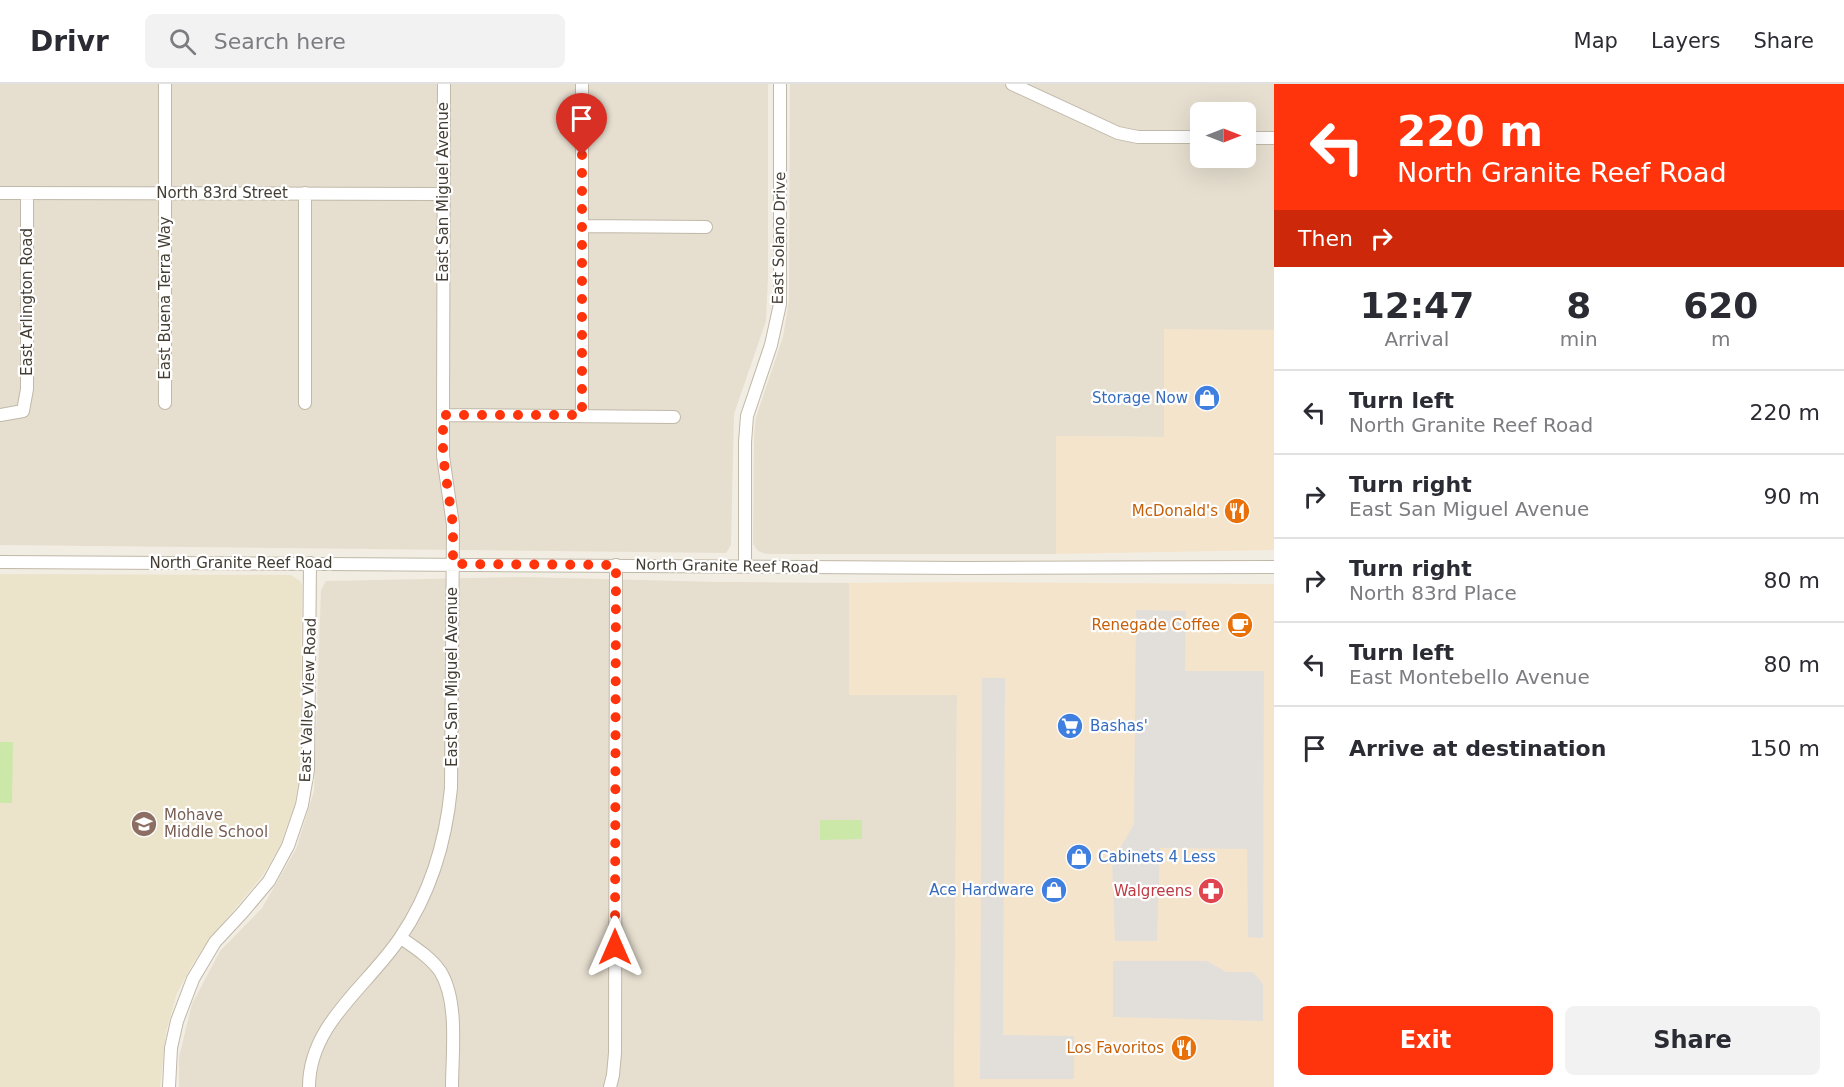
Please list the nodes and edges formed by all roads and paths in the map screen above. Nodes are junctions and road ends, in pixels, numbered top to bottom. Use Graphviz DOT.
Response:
graph roads {
  1 [pos="165,84"];
  2 [pos="444,84"];
  3 [pos="582,84"];
  4 [pos="780,84"];
  5 [pos="1012,84"];
  6 [pos="1190,137"];
  7 [pos="1256,138"];
  8 [pos="1274,138"];
  9 [pos="0,193"];
  10 [pos="27,193"];
  11 [pos="165,193"];
  12 [pos="305,193"];
  13 [pos="443,194"];
  14 [pos="582,226"];
  15 [pos="705,227"];
  16 [pos="165,403"];
  17 [pos="304,403"];
  18 [pos="0,415"];
  19 [pos="443,415"];
  20 [pos="582,415"];
  21 [pos="674,417"];
  22 [pos="0,562"];
  23 [pos="310,563"];
  24 [pos="453,564"];
  25 [pos="616,565"];
  26 [pos="744,567"];
  27 [pos="1274,567"];
  28 [pos="401,938"];
  29 [pos="169,1087"];
  30 [pos="309,1087"];
  31 [pos="452,1087"];
  32 [pos="610,1087"];
  1 -- 11 [label="street, East Buena Terra Way"];
  2 -- 13 [label="street, East San Miguel Avenue"];
  3 -- 14 [label="street"];
  4 -- 26 [label="street, East Solano Drive"];
  5 -- 6 [label="street"];
  7 -- 8 [label="street"];
  9 -- 10 [label="street, North 83rd Street"];
  10 -- 11 [label="street, North 83rd Street"];
  10 -- 18 [label="street, East Arlington Road"];
  11 -- 12 [label="street, North 83rd Street"];
  11 -- 16 [label="street, East Buena Terra Way"];
  12 -- 13 [label="street, North 83rd Street"];
  12 -- 17 [label="street"];
  13 -- 19 [label="street, East San Miguel Avenue"];
  14 -- 15 [label="street"];
  14 -- 20 [label="street"];
  19 -- 20 [label="street"];
  19 -- 24 [label="street, East San Miguel Avenue"];
  20 -- 21 [label="street"];
  22 -- 23 [label="street, North Granite Reef Road"];
  23 -- 24 [label="street, North Granite Reef Road"];
  23 -- 29 [label="street, East Valley View Road"];
  24 -- 25 [label="street, North Granite Reef Road"];
  24 -- 28 [label="street, East San Miguel Avenue"];
  25 -- 26 [label="street, North Granite Reef Road"];
  25 -- 32 [label="street"];
  26 -- 27 [label="street, North Granite Reef Road"];
  28 -- 30 [label="street, East San Miguel Avenue"];
  28 -- 31 [label="street"];
}
